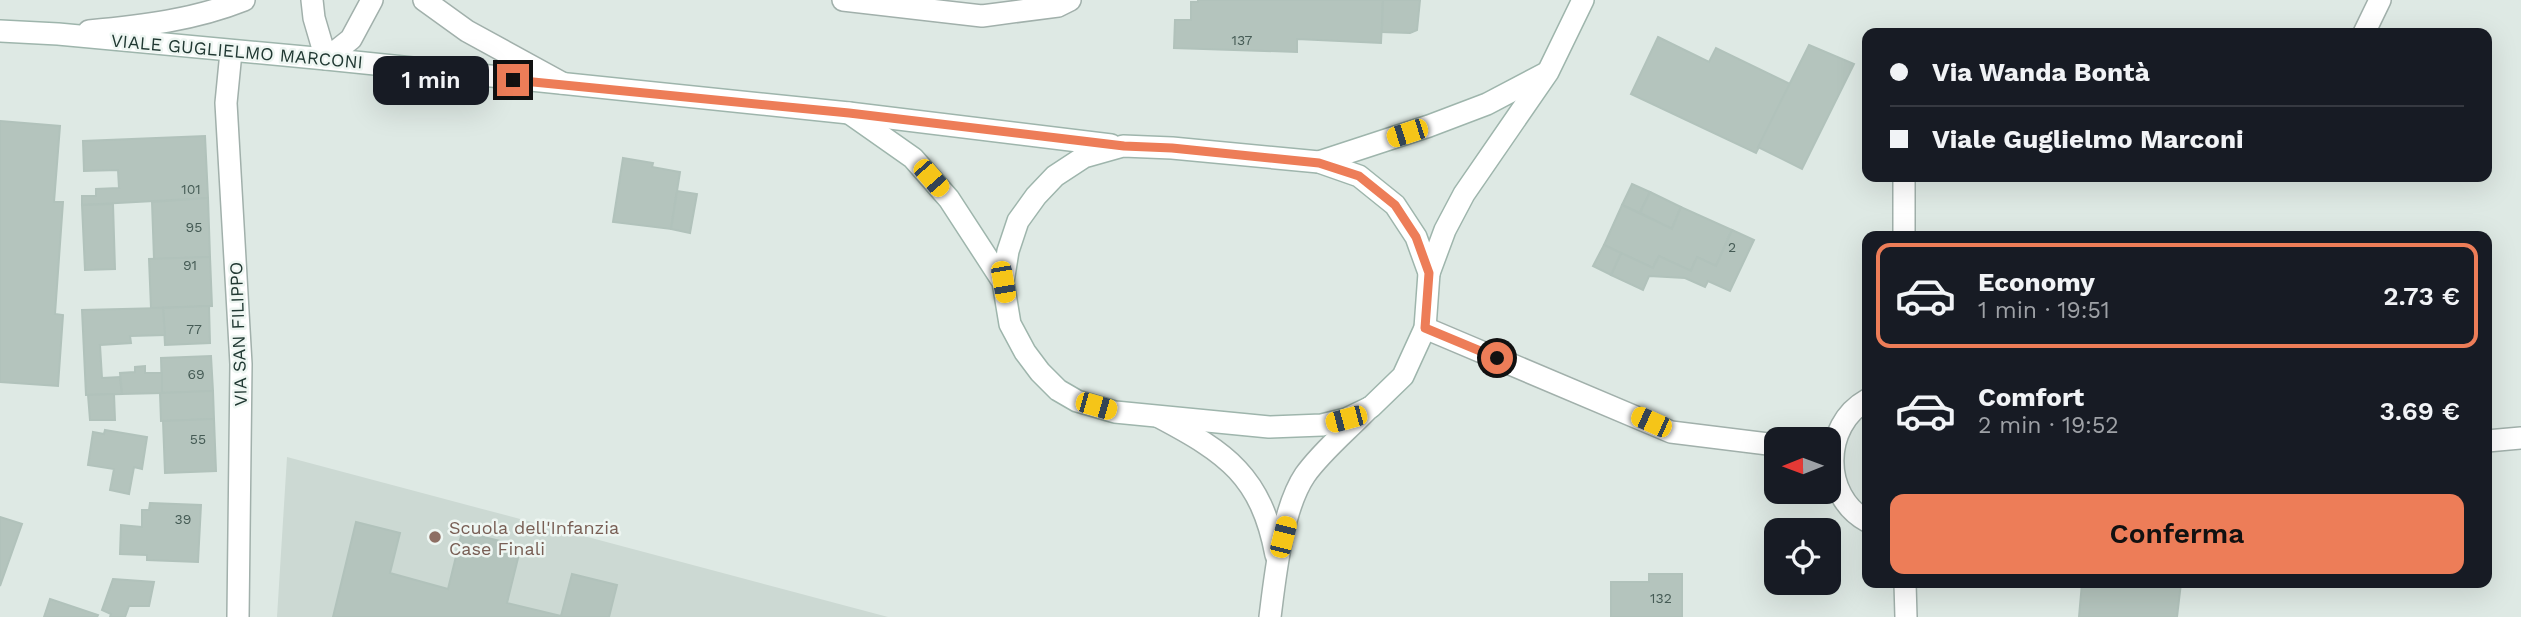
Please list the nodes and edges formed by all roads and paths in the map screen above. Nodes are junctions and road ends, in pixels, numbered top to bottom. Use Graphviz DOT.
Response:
graph roads {
  1 [pos="244,0"];
  2 [pos="312,0"];
  3 [pos="372,0"];
  4 [pos="424,0"];
  5 [pos="843,0"];
  6 [pos="1070,0"];
  7 [pos="1583,0"];
  8 [pos="2381,0"];
  9 [pos="2367,28"];
  10 [pos="0,31"];
  11 [pos="58,34"];
  12 [pos="232,52"];
  13 [pos="326,59"];
  14 [pos="1548,72"];
  15 [pos="567,86"];
  16 [pos="849,113"];
  17 [pos="1124,146"];
  18 [pos="1319,163"];
  19 [pos="1904,182"];
  20 [pos="1903,231"];
  21 [pos="1429,273"];
  22 [pos="1003,282"];
  23 [pos="1425,328"];
  24 [pos="1862,404"];
  25 [pos="1371,407"];
  26 [pos="1159,417"];
  27 [pos="1841,428"];
  28 [pos="2521,438"];
  29 [pos="2492,441"];
  30 [pos="1764,444"];
  31 [pos="1841,493"];
  32 [pos="1862,518"];
  33 [pos="1277,562"];
  34 [pos="1905,588"];
  35 [pos="238,617"];
  36 [pos="1270,617"];
  37 [pos="1906,617"];
  1 -- 11 [label="main road"];
  2 -- 13 [label="main road"];
  3 -- 13 [label="main road"];
  4 -- 15 [label="main road"];
  5 -- 6 [label="main road"];
  7 -- 14 [label="main road"];
  8 -- 9 [label="main road"];
  10 -- 11 [label="main road, VIALE GUGLIELMO MARCONI"];
  11 -- 12 [label="main road, VIALE GUGLIELMO MARCONI"];
  12 -- 13 [label="main road, VIALE GUGLIELMO MARCONI"];
  12 -- 35 [label="main road, VIA SAN FILIPPO"];
  13 -- 15 [label="main road, VIALE GUGLIELMO MARCONI"];
  14 -- 18 [label="main road"];
  14 -- 21 [label="main road"];
  15 -- 16 [label="main road, VIALE GUGLIELMO MARCONI"];
  16 -- 17 [label="main road, VIALE GUGLIELMO MARCONI"];
  16 -- 22 [label="main road, VIALE GUGLIELMO MARCONI"];
  17 -- 18 [label="main road"];
  17 -- 22 [label="main road"];
  18 -- 21 [label="main road"];
  19 -- 20 [label="main road"];
  21 -- 23 [label="main road"];
  22 -- 26 [label="main road"];
  23 -- 25 [label="main road"];
  23 -- 30 [label="main road"];
  24 -- 27 [label="main road"];
  25 -- 26 [label="main road"];
  25 -- 33 [label="main road"];
  26 -- 33 [label="main road"];
  28 -- 29 [label="main road"];
  31 -- 32 [label="main road"];
  33 -- 36 [label="main road"];
  34 -- 37 [label="main road"];
}
